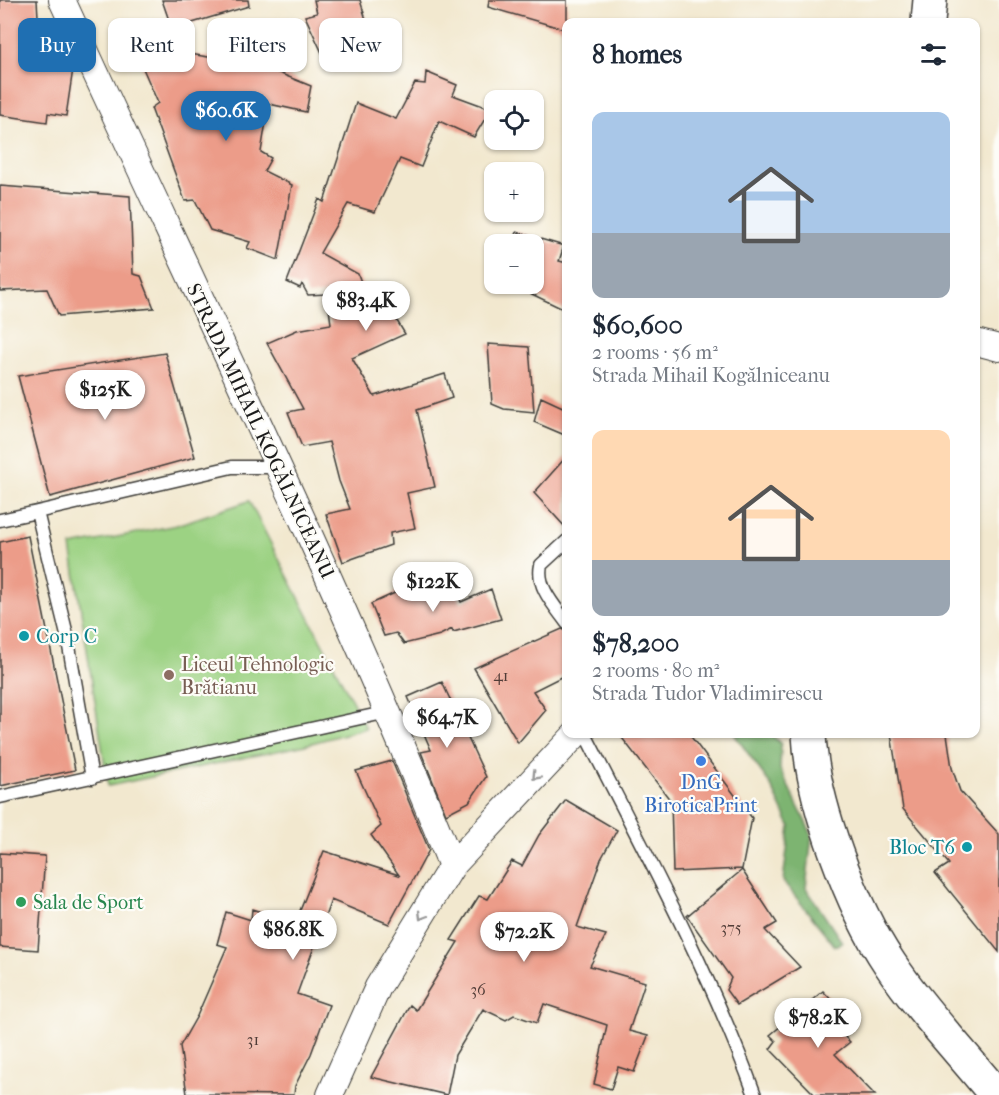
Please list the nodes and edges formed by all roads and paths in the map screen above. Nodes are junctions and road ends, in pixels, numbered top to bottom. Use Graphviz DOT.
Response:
graph roads {
  1 [pos="62,0"];
  2 [pos="930,0"];
  3 [pos="928,18"];
  4 [pos="980,343"];
  5 [pos="999,348"];
  6 [pos="280,467"];
  7 [pos="37,512"];
  8 [pos="0,520"];
  9 [pos="562,546"];
  10 [pos="562,616"];
  11 [pos="389,712"];
  12 [pos="572,738"];
  13 [pos="587,738"];
  14 [pos="810,738"];
  15 [pos="92,778"];
  16 [pos="0,797"];
  17 [pos="452,866"];
  18 [pos="330,1095"];
  19 [pos="755,1095"];
  20 [pos="996,1095"];
  1 -- 6 [label="street, STRADA MIHAIL KOGĂLNICEANU"];
  2 -- 3 [label="main road"];
  4 -- 5 [label="street"];
  6 -- 7 [label="lane"];
  6 -- 11 [label="street, STRADA MIHAIL KOGĂLNICEANU"];
  7 -- 8 [label="lane"];
  7 -- 15 [label="lane"];
  9 -- 10 [label="lane"];
  11 -- 15 [label="lane"];
  11 -- 17 [label="street, STRADA MIHAIL KOGĂLNICEANU"];
  12 -- 17 [label="street, one-way"];
  13 -- 19 [label="lane"];
  14 -- 20 [label="main road"];
  15 -- 16 [label="lane"];
  17 -- 18 [label="street, one-way"];
}
